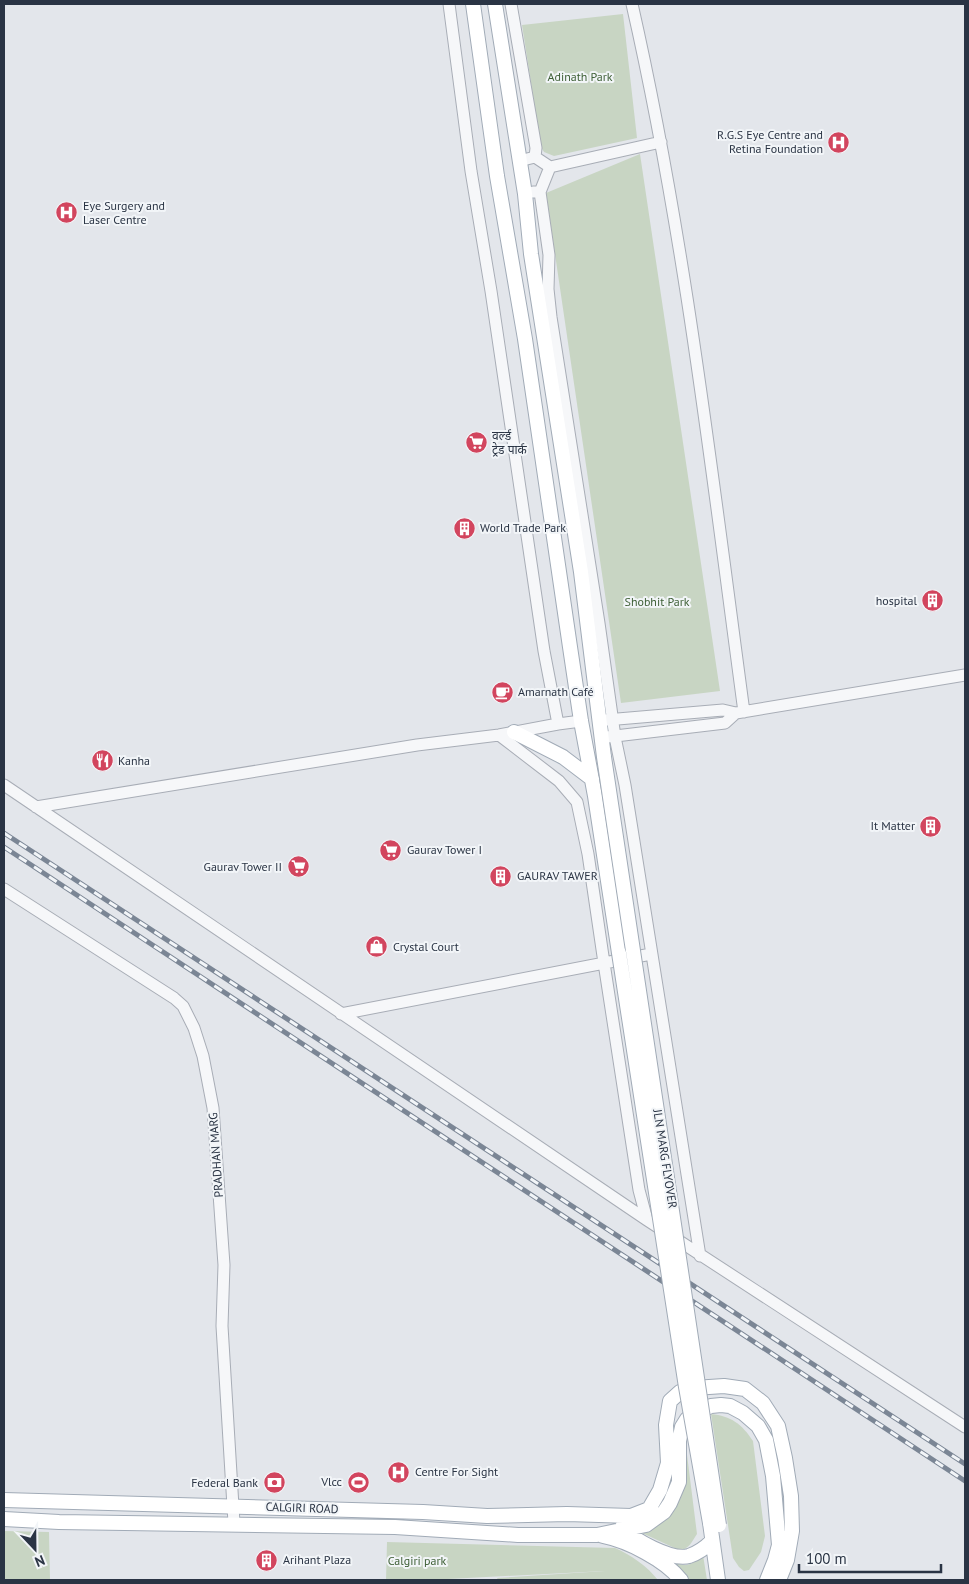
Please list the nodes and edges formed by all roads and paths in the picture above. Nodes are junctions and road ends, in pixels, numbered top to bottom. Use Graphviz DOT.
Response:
graph roads {
  1 [pos="449,4"];
  2 [pos="473,4"];
  3 [pos="495,4"];
  4 [pos="511,4"];
  5 [pos="632,4"];
  6 [pos="661,142"];
  7 [pos="535,157"];
  8 [pos="519,161"];
  9 [pos="550,168"];
  10 [pos="540,192"];
  11 [pos="525,194"];
  12 [pos="542,278"];
  13 [pos="965,675"];
  14 [pos="740,713"];
  15 [pos="606,720"];
  16 [pos="581,721"];
  17 [pos="558,724"];
  18 [pos="514,732"];
  19 [pos="499,735"];
  20 [pos="608,738"];
  21 [pos="592,779"];
  22 [pos="4,785"];
  23 [pos="36,807"];
  24 [pos="4,889"];
  25 [pos="651,954"];
  26 [pos="604,963"];
  27 [pos="341,1014"];
  28 [pos="646,1220"];
  29 [pos="700,1256"];
  30 [pos="965,1427"];
  31 [pos="4,1500"];
  32 [pos="233,1506"];
  33 [pos="305,1508"];
  34 [pos="616,1516"];
  35 [pos="4,1519"];
  36 [pos="234,1523"];
  37 [pos="715,1524"];
  38 [pos="304,1525"];
  39 [pos="624,1530"];
  40 [pos="597,1535"];
  41 [pos="712,1541"];
  42 [pos="681,1580"];
  43 [pos="718,1580"];
  44 [pos="727,1580"];
  45 [pos="767,1580"];
  46 [pos="779,1580"];
  1 -- 17 [label="street"];
  2 -- 16 [label="main road, JLN MARG FLYOVER"];
  3 -- 8 [label="main road, JLN MARG FLYOVER"];
  4 -- 7 [label="street"];
  5 -- 6 [label="street"];
  6 -- 9 [label="street"];
  6 -- 14 [label="street"];
  7 -- 8 [label="street"];
  7 -- 9 [label="street"];
  8 -- 11 [label="main road, JLN MARG FLYOVER"];
  9 -- 10 [label="street"];
  10 -- 11 [label="street"];
  10 -- 12 [label="street"];
  11 -- 12 [label="main road, JLN MARG FLYOVER"];
  12 -- 15 [label="main road, JLN MARG FLYOVER"];
  13 -- 14 [label="street"];
  14 -- 15 [label="street"];
  14 -- 20 [label="street"];
  15 -- 20 [label="main road, JLN MARG FLYOVER"];
  16 -- 17 [label="street"];
  16 -- 21 [label="main road, JLN MARG FLYOVER"];
  17 -- 18 [label="street"];
  18 -- 19 [label="street"];
  18 -- 21 [label="main road"];
  19 -- 23 [label="street"];
  19 -- 26 [label="street"];
  20 -- 25 [label="street"];
  20 -- 37 [label="main road, JLN MARG FLYOVER, bridge"];
  21 -- 37 [label="main road, JLN MARG FLYOVER, bridge"];
  22 -- 23 [label="street"];
  23 -- 27 [label="street"];
  24 -- 32 [label="street, PRADHAN MARG"];
  25 -- 26 [label="street"];
  25 -- 29 [label="street"];
  26 -- 27 [label="street"];
  26 -- 28 [label="street"];
  27 -- 28 [label="street"];
  28 -- 29 [label="street"];
  29 -- 30 [label="street"];
  31 -- 32 [label="main road, CALGIRI ROAD"];
  32 -- 33 [label="main road, CALGIRI ROAD"];
  32 -- 36 [label="street, PRADHAN MARG"];
  33 -- 34 [label="main road, CALGIRI ROAD"];
  33 -- 38 [label="main road"];
  34 -- 39 [label="main road"];
  34 -- 46 [label="main road, CALGIRI ROAD"];
  35 -- 36 [label="main road, CALGIRI ROAD"];
  36 -- 38 [label="main road, CALGIRI ROAD"];
  37 -- 41 [label="main road, JLN MARG FLYOVER"];
  37 -- 44 [label="main road, JLN MARG FLYOVER"];
  38 -- 40 [label="main road, CALGIRI ROAD"];
  39 -- 40 [label="main road"];
  39 -- 41 [label="main road"];
  39 -- 45 [label="main road"];
  40 -- 42 [label="main road"];
  41 -- 43 [label="main road, JLN MARG FLYOVER"];
}
